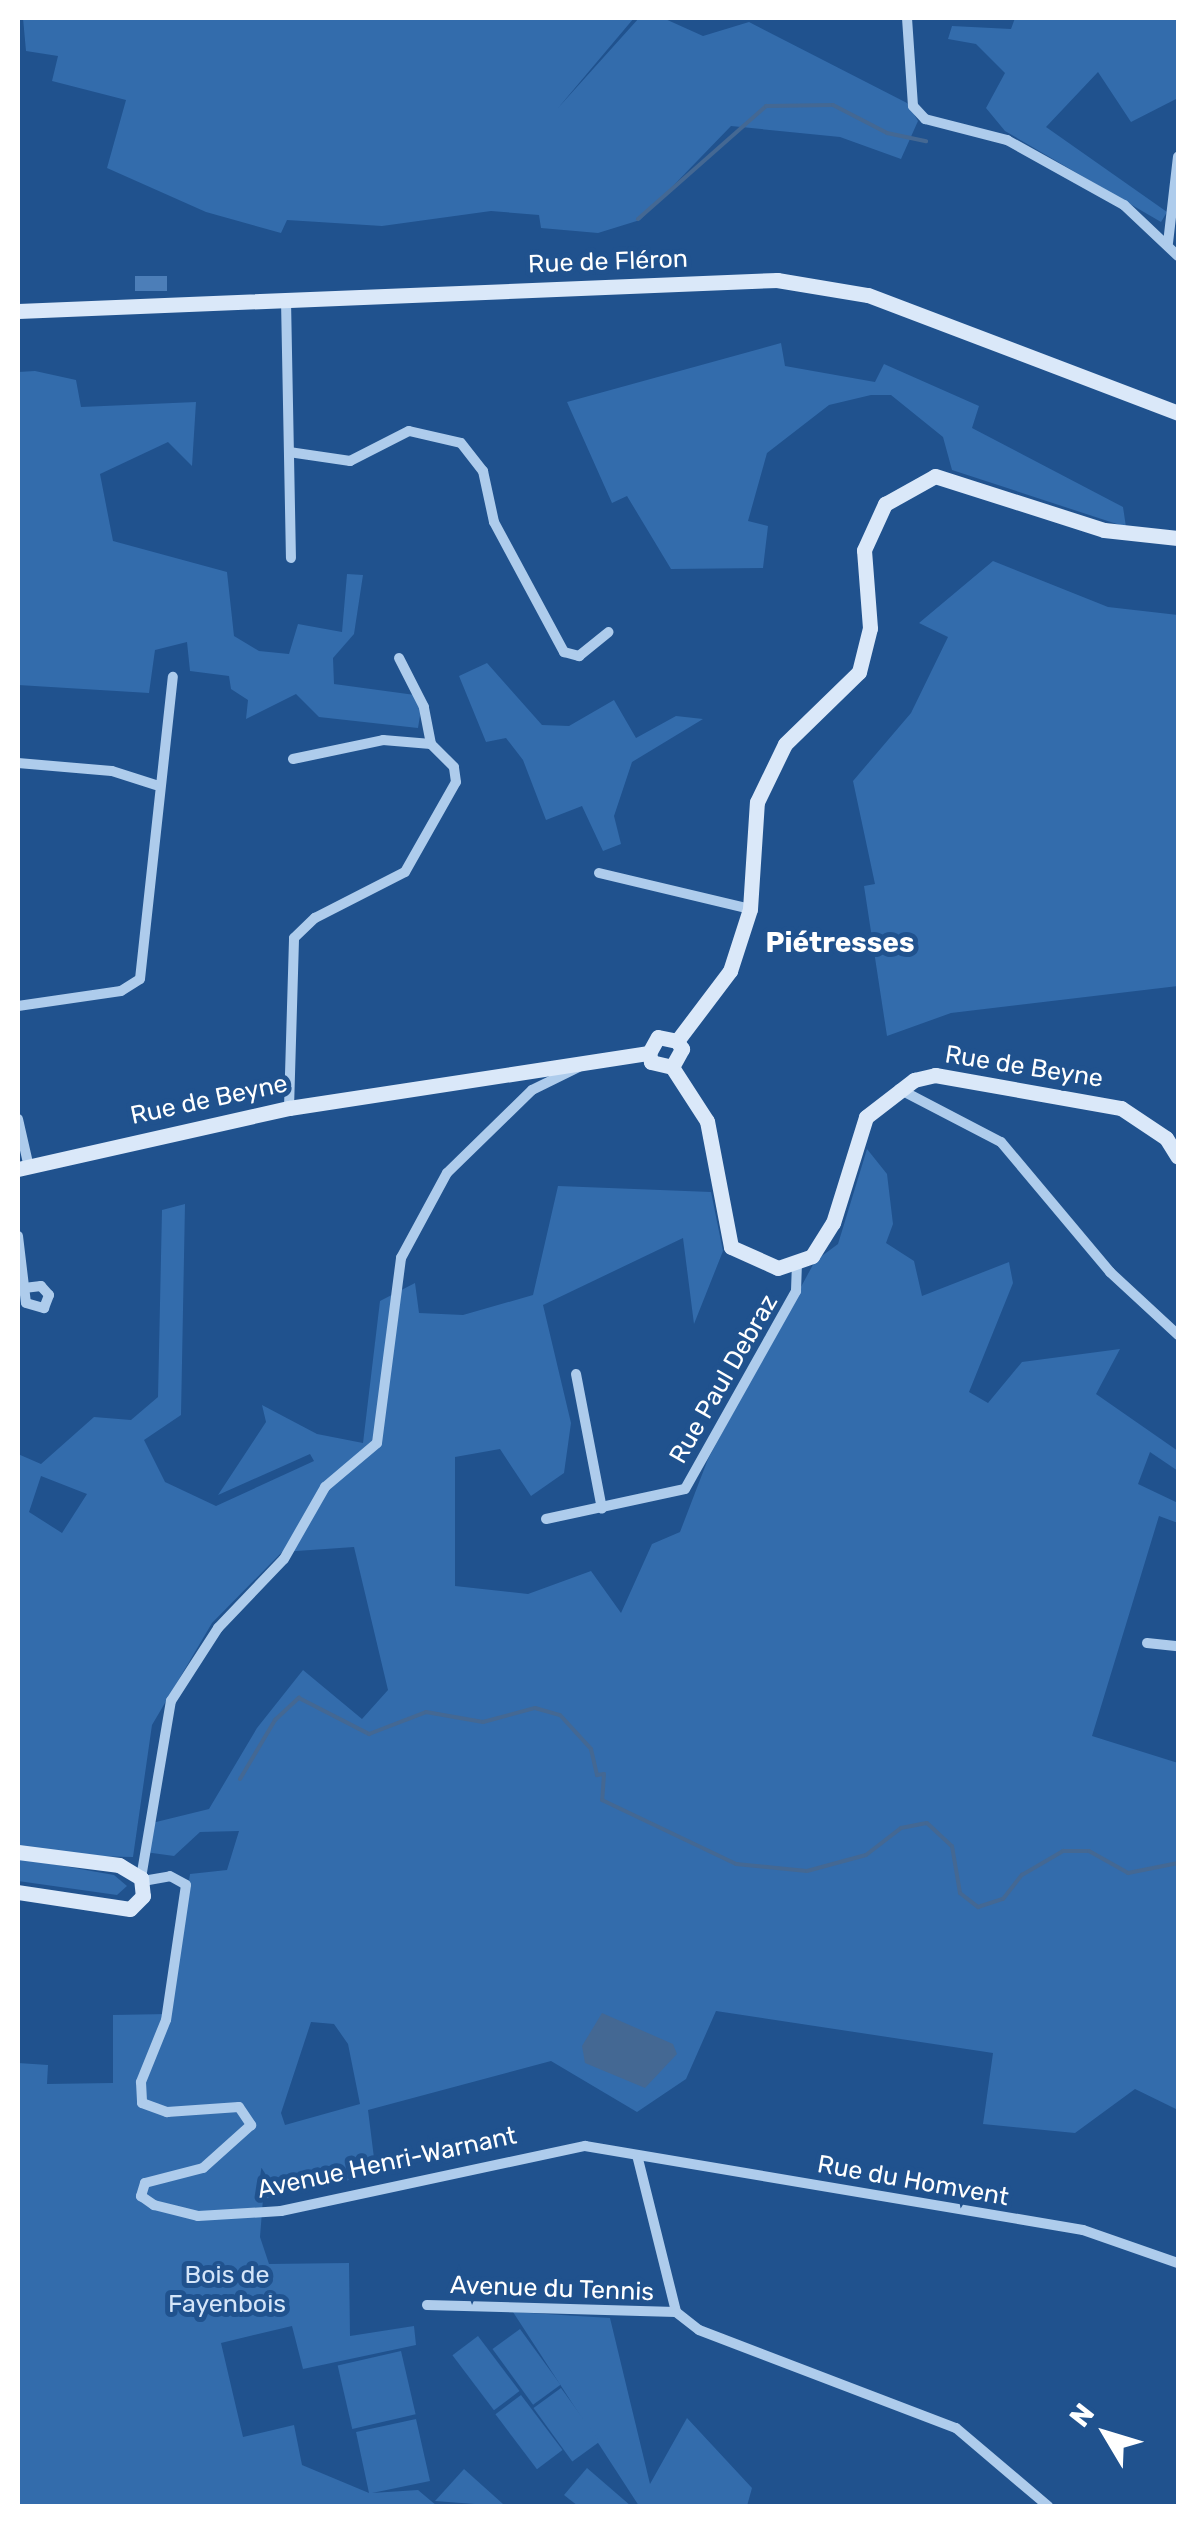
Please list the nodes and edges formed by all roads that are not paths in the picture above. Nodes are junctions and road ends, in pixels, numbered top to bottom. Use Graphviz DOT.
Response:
graph roads {
  1 [pos="907,18"];
  2 [pos="1178,157"];
  3 [pos="1168,243"];
  4 [pos="1178,256"];
  5 [pos="286,300"];
  6 [pos="18,311"];
  7 [pos="1178,412"];
  8 [pos="289,452"];
  9 [pos="1178,538"];
  10 [pos="292,558"];
  11 [pos="609,632"];
  12 [pos="399,658"];
  13 [pos="173,677"];
  14 [pos="430,744"];
  15 [pos="292,758"];
  16 [pos="18,762"];
  17 [pos="156,785"];
  18 [pos="599,874"];
  19 [pos="750,909"];
  20 [pos="18,1006"];
  21 [pos="676,1041"];
  22 [pos="650,1053"];
  23 [pos="595,1056"];
  24 [pos="672,1067"];
  25 [pos="898,1088"];
  26 [pos="290,1108"];
  27 [pos="18,1119"];
  28 [pos="1178,1158"];
  29 [pos="23,1166"];
  30 [pos="18,1236"];
  31 [pos="797,1263"];
  32 [pos="24,1288"];
  33 [pos="1178,1336"];
  34 [pos="576,1374"];
  35 [pos="602,1509"];
  36 [pos="546,1520"];
  37 [pos="1147,1643"];
  38 [pos="1178,1646"];
  39 [pos="18,1852"];
  40 [pos="142,1880"];
  41 [pos="18,1892"];
  42 [pos="637,2155"];
  43 [pos="1178,2263"];
  44 [pos="427,2305"];
  45 [pos="676,2312"];
  46 [pos="1048,2506"];
  1 -- 3 [label="street"];
  2 -- 3 [label="street"];
  3 -- 4 [label="street"];
  5 -- 6 [label="street, Rue de Fléron"];
  5 -- 7 [label="street, Rue de Fléron"];
  5 -- 8 [label="street"];
  8 -- 10 [label="street"];
  8 -- 11 [label="street"];
  9 -- 19 [label="street"];
  12 -- 14 [label="street"];
  13 -- 17 [label="street"];
  14 -- 15 [label="street"];
  14 -- 26 [label="street"];
  16 -- 17 [label="street"];
  17 -- 20 [label="street"];
  18 -- 19 [label="street"];
  19 -- 21 [label="street"];
  21 -- 22 [label="street"];
  21 -- 24 [label="street"];
  22 -- 23 [label="street, Rue de Beyne"];
  22 -- 24 [label="street"];
  23 -- 26 [label="street, Rue de Beyne"];
  23 -- 40 [label="street"];
  24 -- 31 [label="street"];
  25 -- 28 [label="street, Rue de Beyne"];
  25 -- 31 [label="street"];
  25 -- 33 [label="street"];
  26 -- 29 [label="street, Rue de Beyne"];
  27 -- 29 [label="street"];
  30 -- 32 [label="street"];
  31 -- 35 [label="street, Rue Paul Debraz"];
  34 -- 35 [label="street"];
  35 -- 36 [label="street, Rue Paul Debraz"];
  37 -- 38 [label="street"];
  39 -- 40 [label="street"];
  40 -- 41 [label="street"];
  40 -- 42 [label="street, Avenue Henri-Warnant"];
  42 -- 43 [label="street, Rue du Homvent"];
  42 -- 45 [label="street"];
  44 -- 45 [label="street, Avenue du Tennis"];
  45 -- 46 [label="street"];
}
